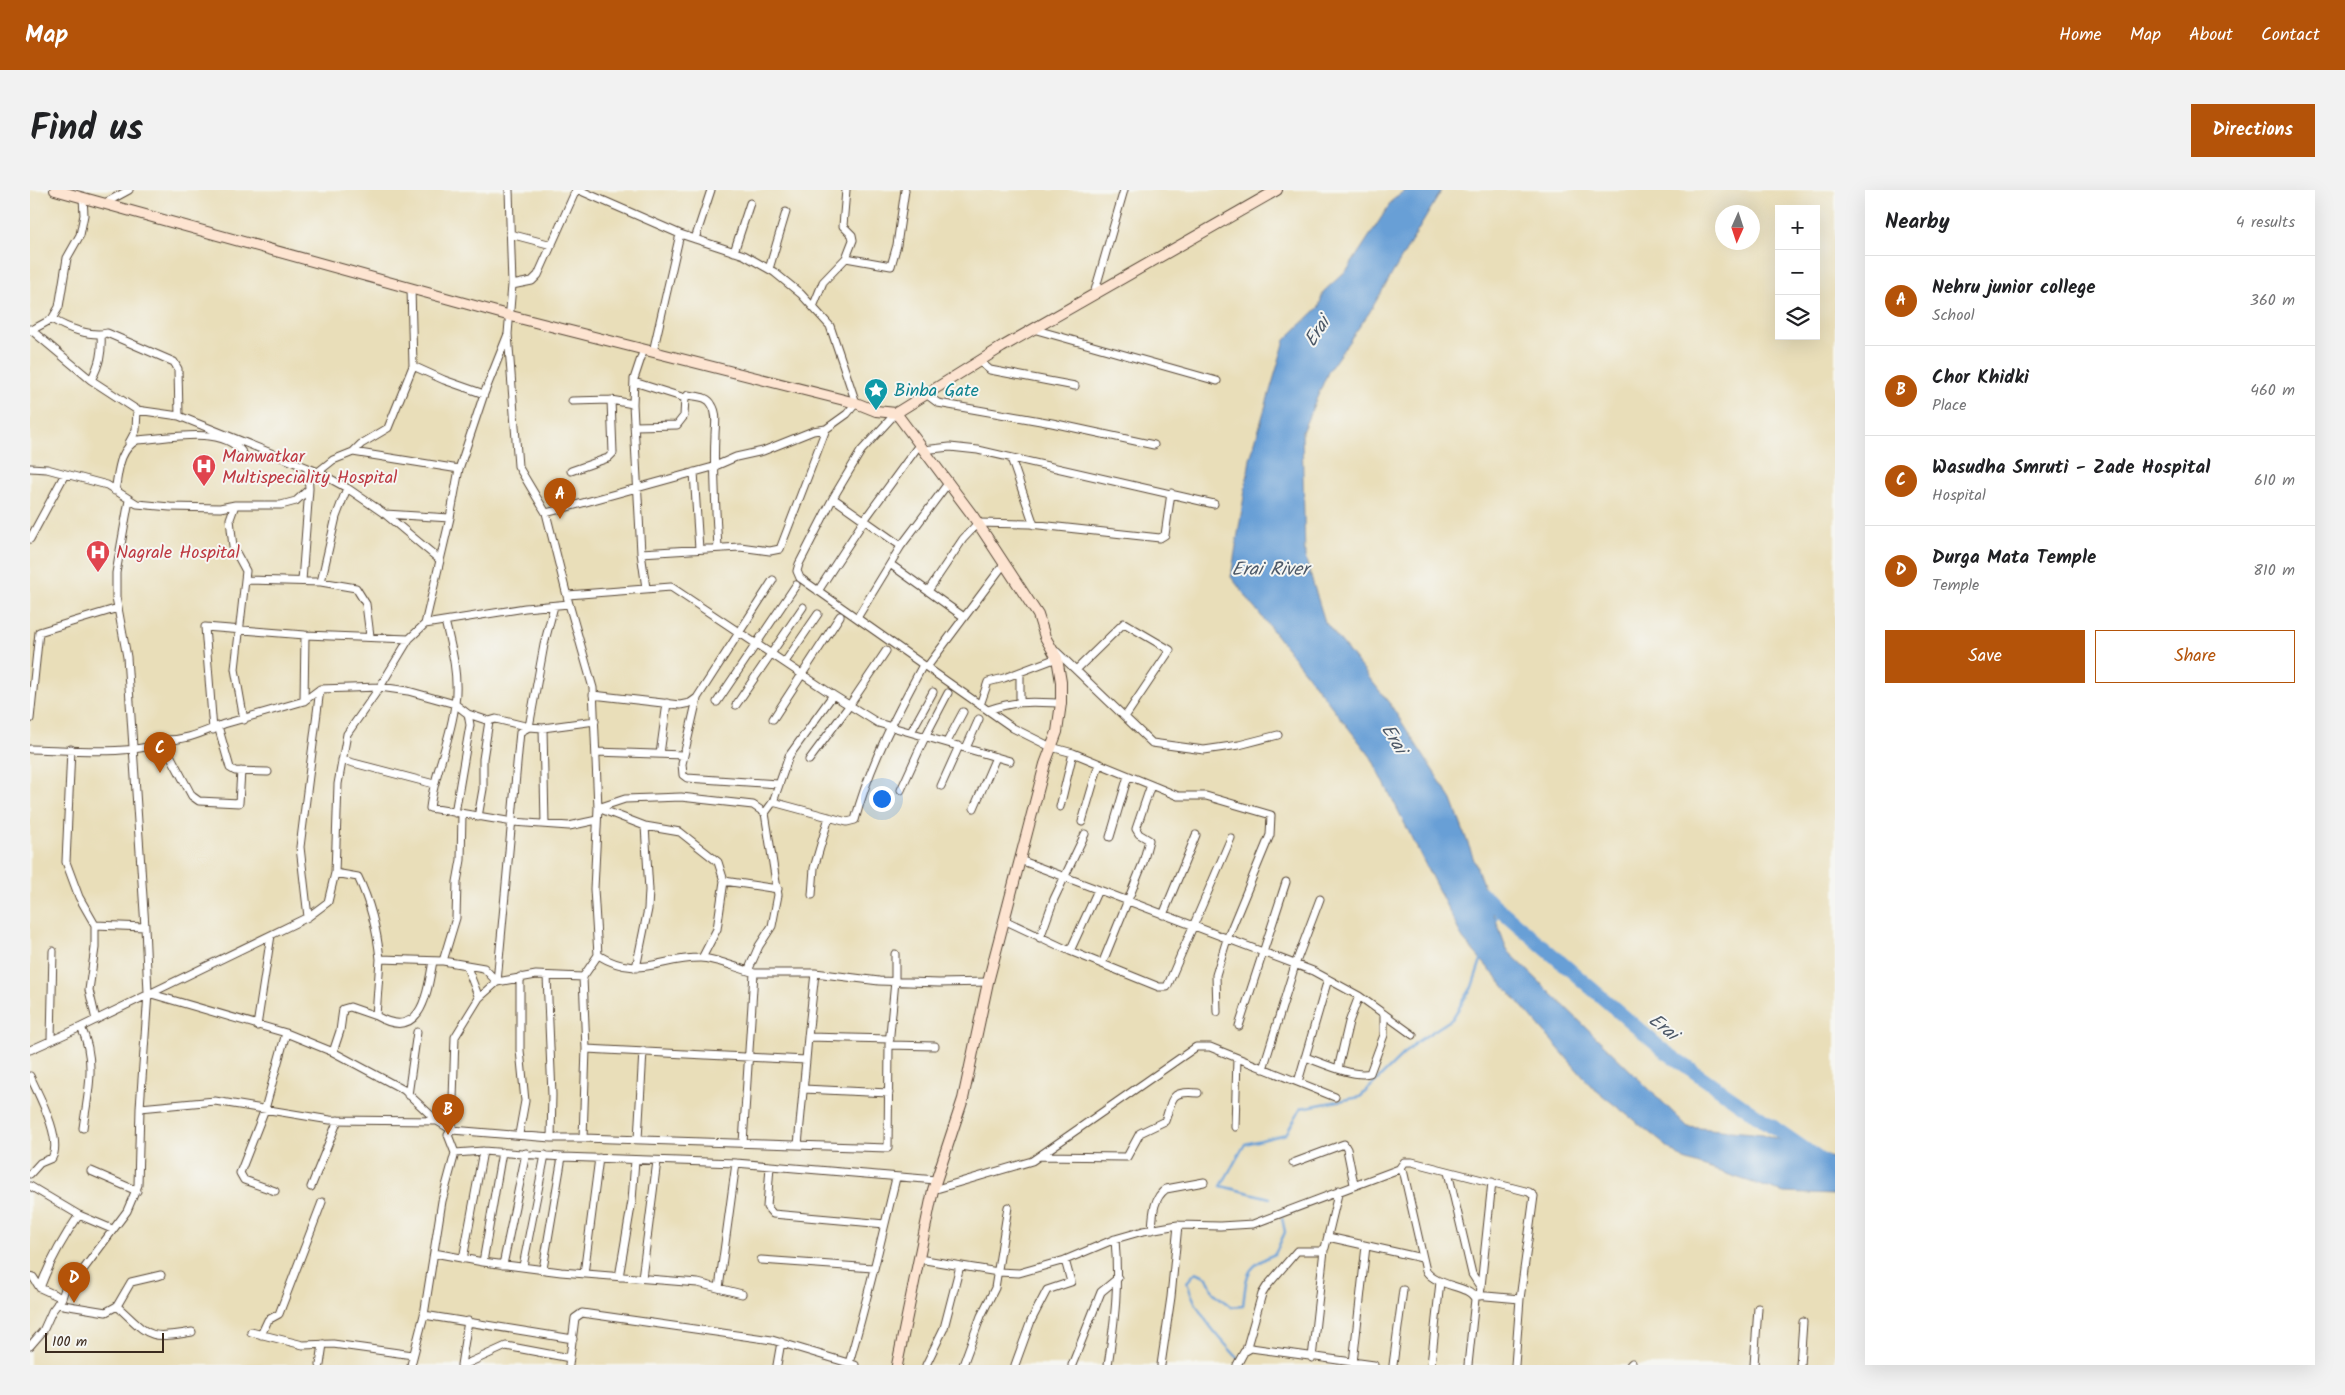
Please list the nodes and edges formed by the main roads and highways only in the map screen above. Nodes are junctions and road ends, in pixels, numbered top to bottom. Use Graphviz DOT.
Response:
graph roads {
  1 [pos="55,190"];
  2 [pos="1277,190"];
  3 [pos="76,194"];
  4 [pos="896,413"];
  5 [pos="897,1365"];
  1 -- 3 [label="main road"];
  2 -- 4 [label="main road"];
  3 -- 4 [label="main road"];
  4 -- 5 [label="main road"];
}
